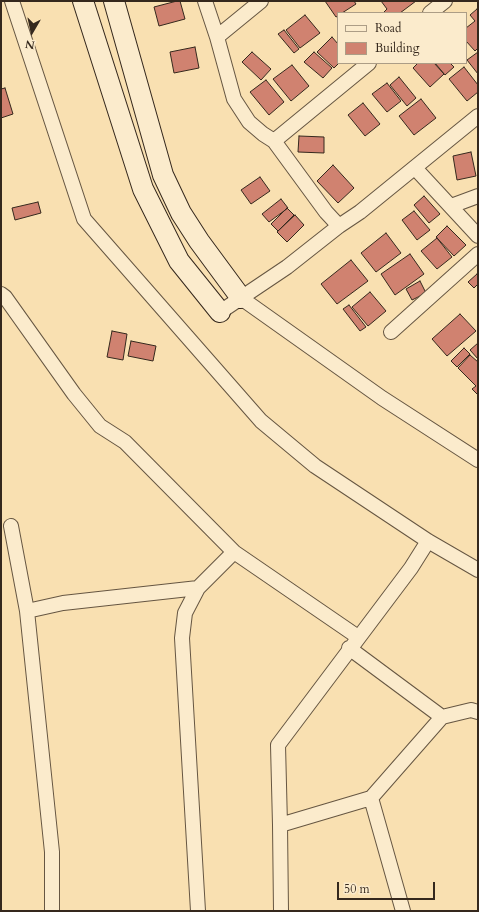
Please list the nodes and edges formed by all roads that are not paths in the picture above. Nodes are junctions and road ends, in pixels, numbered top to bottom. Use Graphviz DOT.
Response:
graph roads {
  1 [pos="12,1"];
  2 [pos="82,1"];
  3 [pos="114,1"];
  4 [pos="205,1"];
  5 [pos="261,1"];
  6 [pos="444,1"];
  7 [pos="431,12"];
  8 [pos="217,37"];
  9 [pos="368,64"];
  10 [pos="478,116"];
  11 [pos="274,140"];
  12 [pos="415,168"];
  13 [pos="478,196"];
  14 [pos="451,206"];
  15 [pos="339,226"];
  16 [pos="478,236"];
  17 [pos="478,254"];
  18 [pos="1,294"];
  19 [pos="241,298"];
  20 [pos="220,312"];
  21 [pos="391,332"];
  22 [pos="478,460"];
  23 [pos="11,526"];
  24 [pos="428,541"];
  25 [pos="234,552"];
  26 [pos="478,570"];
  27 [pos="198,588"];
  28 [pos="27,611"];
  29 [pos="358,637"];
  30 [pos="349,648"];
  31 [pos="478,712"];
  32 [pos="442,717"];
  33 [pos="371,798"];
  34 [pos="280,825"];
  35 [pos="52,911"];
  36 [pos="198,911"];
  37 [pos="281,911"];
  38 [pos="404,911"];
  1 -- 24 [label="street"];
  2 -- 20 [label="street"];
  3 -- 19 [label="street"];
  4 -- 8 [label="street"];
  5 -- 8 [label="street"];
  6 -- 7 [label="street"];
  8 -- 11 [label="street"];
  9 -- 11 [label="street"];
  10 -- 12 [label="street"];
  11 -- 15 [label="street"];
  12 -- 14 [label="street"];
  12 -- 15 [label="street"];
  13 -- 14 [label="street"];
  14 -- 16 [label="street"];
  15 -- 19 [label="street"];
  17 -- 21 [label="street"];
  18 -- 25 [label="street"];
  19 -- 20 [label="street"];
  19 -- 22 [label="street"];
  23 -- 28 [label="street"];
  24 -- 26 [label="street"];
  24 -- 29 [label="street"];
  25 -- 27 [label="street"];
  25 -- 29 [label="street"];
  27 -- 28 [label="street"];
  27 -- 36 [label="street"];
  28 -- 35 [label="street"];
  29 -- 30 [label="street"];
  30 -- 32 [label="street"];
  30 -- 34 [label="street"];
  31 -- 32 [label="street"];
  32 -- 33 [label="street"];
  33 -- 34 [label="street"];
  33 -- 38 [label="street"];
  34 -- 37 [label="street"];
}
